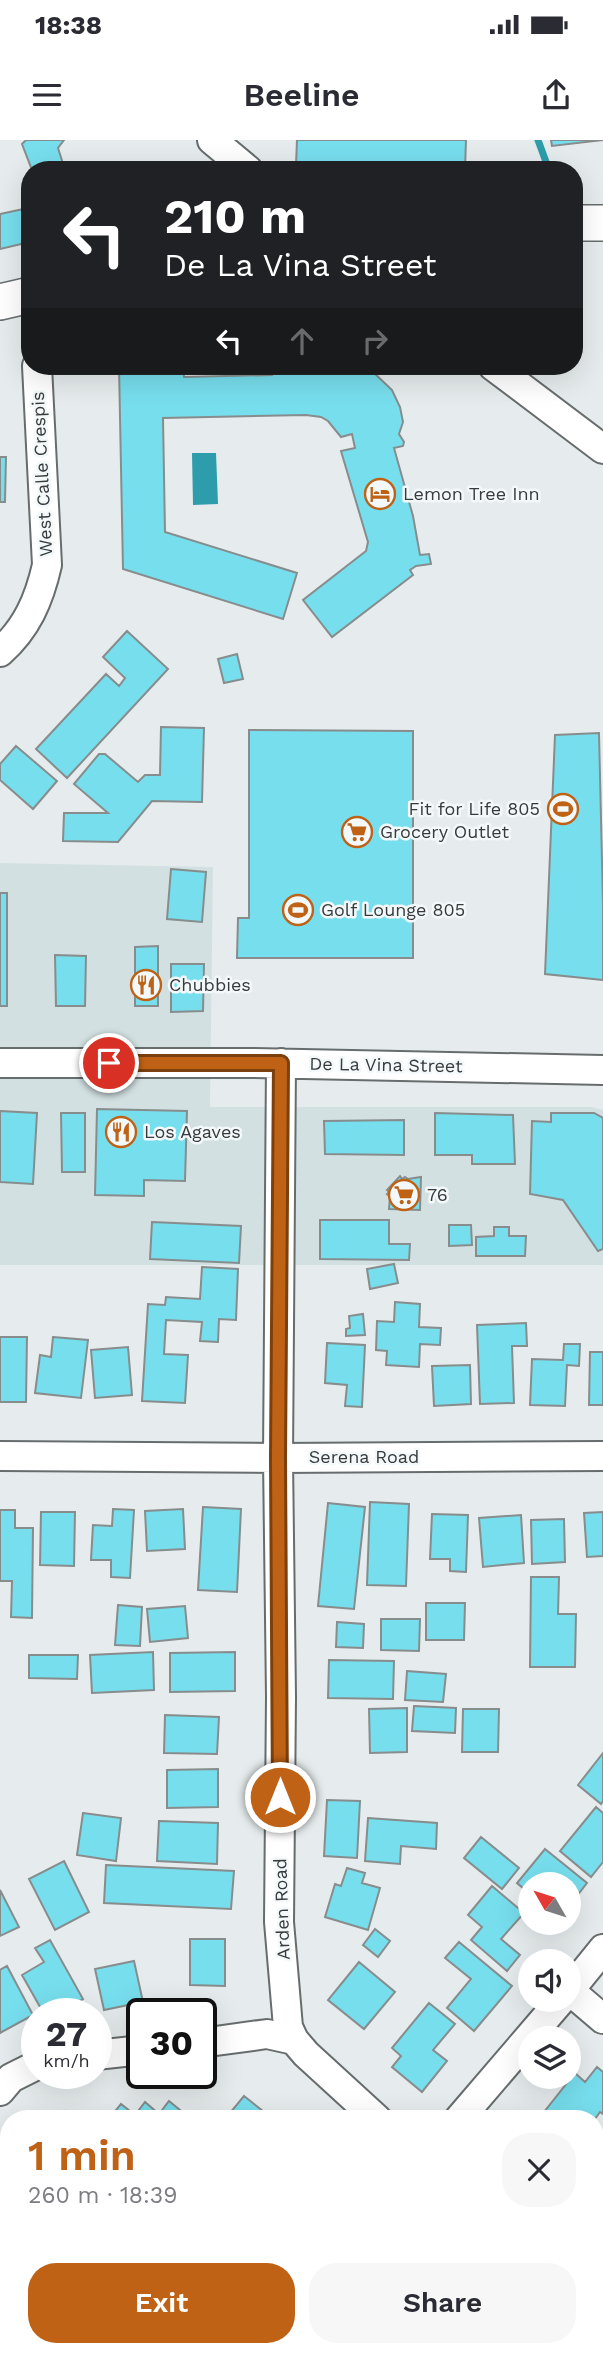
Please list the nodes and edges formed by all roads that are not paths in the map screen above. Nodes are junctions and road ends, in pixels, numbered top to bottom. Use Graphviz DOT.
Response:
graph roads {
  1 [pos="212,140"];
  2 [pos="237,161"];
  3 [pos="583,223"];
  4 [pos="603,223"];
  5 [pos="21,297"];
  6 [pos="0,302"];
  7 [pos="37,375"];
  8 [pos="505,375"];
  9 [pos="603,449"];
  10 [pos="0,652"];
  11 [pos="0,1063"];
  12 [pos="281,1063"];
  13 [pos="603,1070"];
  14 [pos="0,1456"];
  15 [pos="603,1456"];
  16 [pos="278,1458"];
  17 [pos="603,1949"];
  18 [pos="581,1976"];
  19 [pos="581,2001"];
  20 [pos="551,2012"];
  21 [pos="603,2019"];
  22 [pos="294,2040"];
  23 [pos="217,2041"];
  24 [pos="21,2074"];
  25 [pos="4,2084"];
  26 [pos="367,2110"];
  27 [pos="468,2110"];
  1 -- 2 [label="street"];
  3 -- 4 [label="main road"];
  5 -- 6 [label="main road"];
  7 -- 10 [label="street, West Calle Crespis"];
  8 -- 9 [label="street"];
  11 -- 12 [label="street, De La Vina Street"];
  12 -- 13 [label="street, De La Vina Street"];
  12 -- 16 [label="street, Arden Road"];
  14 -- 16 [label="street, Serena Road"];
  15 -- 16 [label="street, Serena Road"];
  16 -- 22 [label="street, Arden Road"];
  17 -- 18 [label="street"];
  19 -- 21 [label="street"];
  20 -- 27 [label="street"];
  22 -- 23 [label="street"];
  22 -- 26 [label="street"];
  24 -- 25 [label="street"];
}
